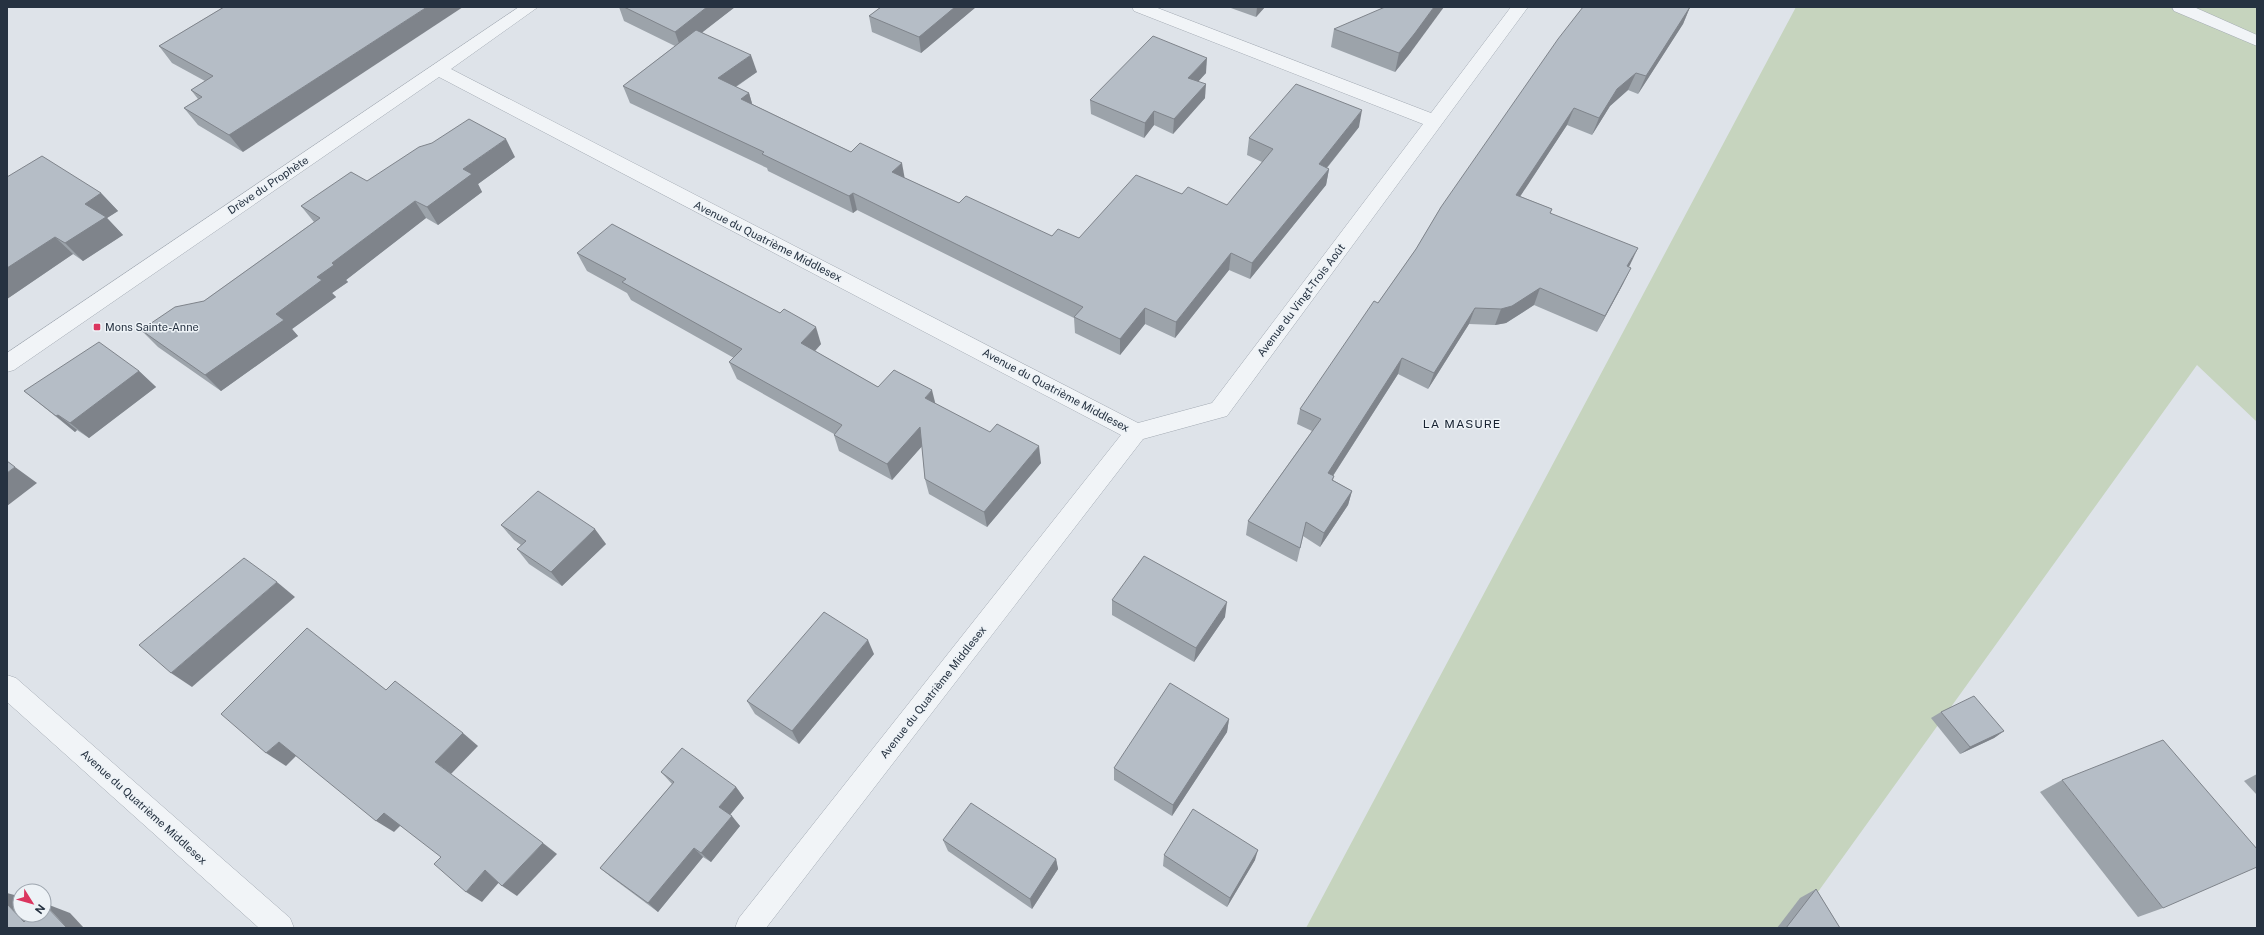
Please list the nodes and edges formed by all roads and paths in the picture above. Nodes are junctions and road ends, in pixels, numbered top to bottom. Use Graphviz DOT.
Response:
graph roads {
  1 [pos="530,7"];
  2 [pos="1140,7"];
  3 [pos="1520,7"];
  4 [pos="2180,7"];
  5 [pos="2257,41"];
  6 [pos="438,70"];
  7 [pos="1434,121"];
  8 [pos="7,364"];
  9 [pos="1136,432"];
  10 [pos="7,686"];
  11 [pos="280,928"];
  12 [pos="749,928"];
  1 -- 6 [label="street, Drève du Prophète"];
  2 -- 7 [label="street"];
  3 -- 7 [label="street, Avenue du Vingt-Trois Août"];
  4 -- 5 [label="street"];
  6 -- 8 [label="street, Drève du Prophète"];
  6 -- 9 [label="street, Avenue du Quatrième Middlesex"];
  7 -- 9 [label="street, Avenue du Vingt-Trois Août"];
  9 -- 12 [label="street, Avenue du Quatrième Middlesex"];
  10 -- 11 [label="street, Avenue du Quatrième Middlesex"];
}
